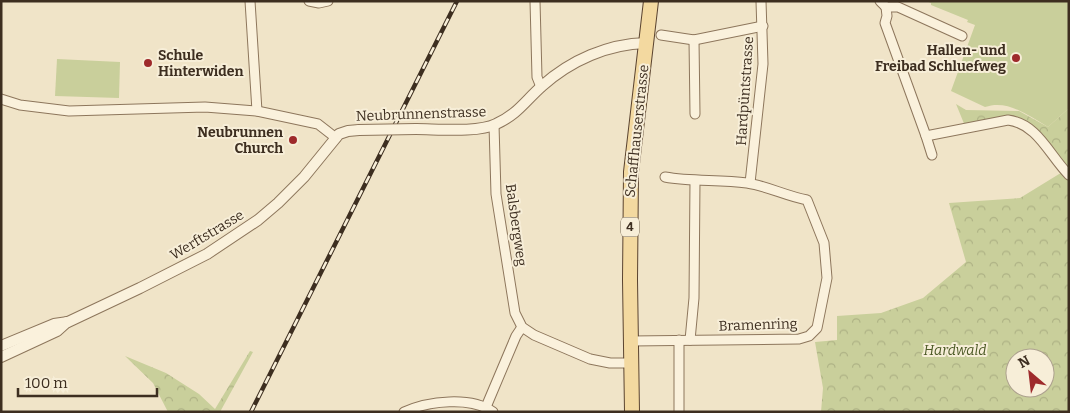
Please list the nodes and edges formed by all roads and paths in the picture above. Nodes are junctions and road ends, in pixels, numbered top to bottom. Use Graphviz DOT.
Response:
graph roads {
  1 [pos="250,1"];
  2 [pos="310,1"];
  3 [pos="328,1"];
  4 [pos="535,1"];
  5 [pos="651,1"];
  6 [pos="761,1"];
  7 [pos="883,4"];
  8 [pos="763,26"];
  9 [pos="661,35"];
  10 [pos="962,36"];
  11 [pos="694,40"];
  12 [pos="646,43"];
  13 [pos="541,87"];
  14 [pos="1,100"];
  15 [pos="257,111"];
  16 [pos="695,114"];
  17 [pos="494,125"];
  18 [pos="926,136"];
  19 [pos="336,138"];
  20 [pos="932,155"];
  21 [pos="1069,176"];
  22 [pos="665,178"];
  23 [pos="695,181"];
  24 [pos="750,183"];
  25 [pos="68,322"];
  26 [pos="522,327"];
  27 [pos="679,340"];
  28 [pos="690,340"];
  29 [pos="631,341"];
  30 [pos="1,346"];
  31 [pos="1,357"];
  32 [pos="631,363"];
  33 [pos="490,409"];
  34 [pos="404,412"];
  35 [pos="632,412"];
  36 [pos="679,412"];
  1 -- 15 [label="street"];
  2 -- 3 [label="street"];
  4 -- 13 [label="street"];
  5 -- 12 [label="main road, Schaffhauserstrasse / 4"];
  6 -- 8 [label="street, Hardpüntstrasse"];
  7 -- 10 [label="street"];
  7 -- 18 [label="street"];
  8 -- 11 [label="street"];
  8 -- 24 [label="street, Hardpüntstrasse"];
  9 -- 11 [label="street"];
  11 -- 16 [label="street"];
  12 -- 13 [label="street, Neubrunnenstrasse"];
  12 -- 29 [label="main road, Schaffhauserstrasse / 4"];
  13 -- 17 [label="street, Neubrunnenstrasse"];
  14 -- 15 [label="street"];
  15 -- 19 [label="street"];
  17 -- 19 [label="street, Neubrunnenstrasse, bridge"];
  17 -- 26 [label="street, Balsbergweg"];
  18 -- 20 [label="street"];
  18 -- 21 [label="street"];
  19 -- 25 [label="street, Werftstrasse"];
  22 -- 23 [label="street, Bramenring"];
  23 -- 24 [label="street, Bramenring"];
  23 -- 28 [label="street"];
  24 -- 28 [label="street, Bramenring"];
  25 -- 30 [label="street, Werftstrasse"];
  25 -- 31 [label="street, Werftstrasse"];
  26 -- 32 [label="street"];
  26 -- 33 [label="street"];
  27 -- 28 [label="street, Bramenring"];
  27 -- 29 [label="street, Bramenring"];
  27 -- 36 [label="street"];
  29 -- 32 [label="main road, Schaffhauserstrasse / 4"];
  32 -- 35 [label="main road, Schaffhauserstrasse / 4"];
  33 -- 34 [label="street"];
}
